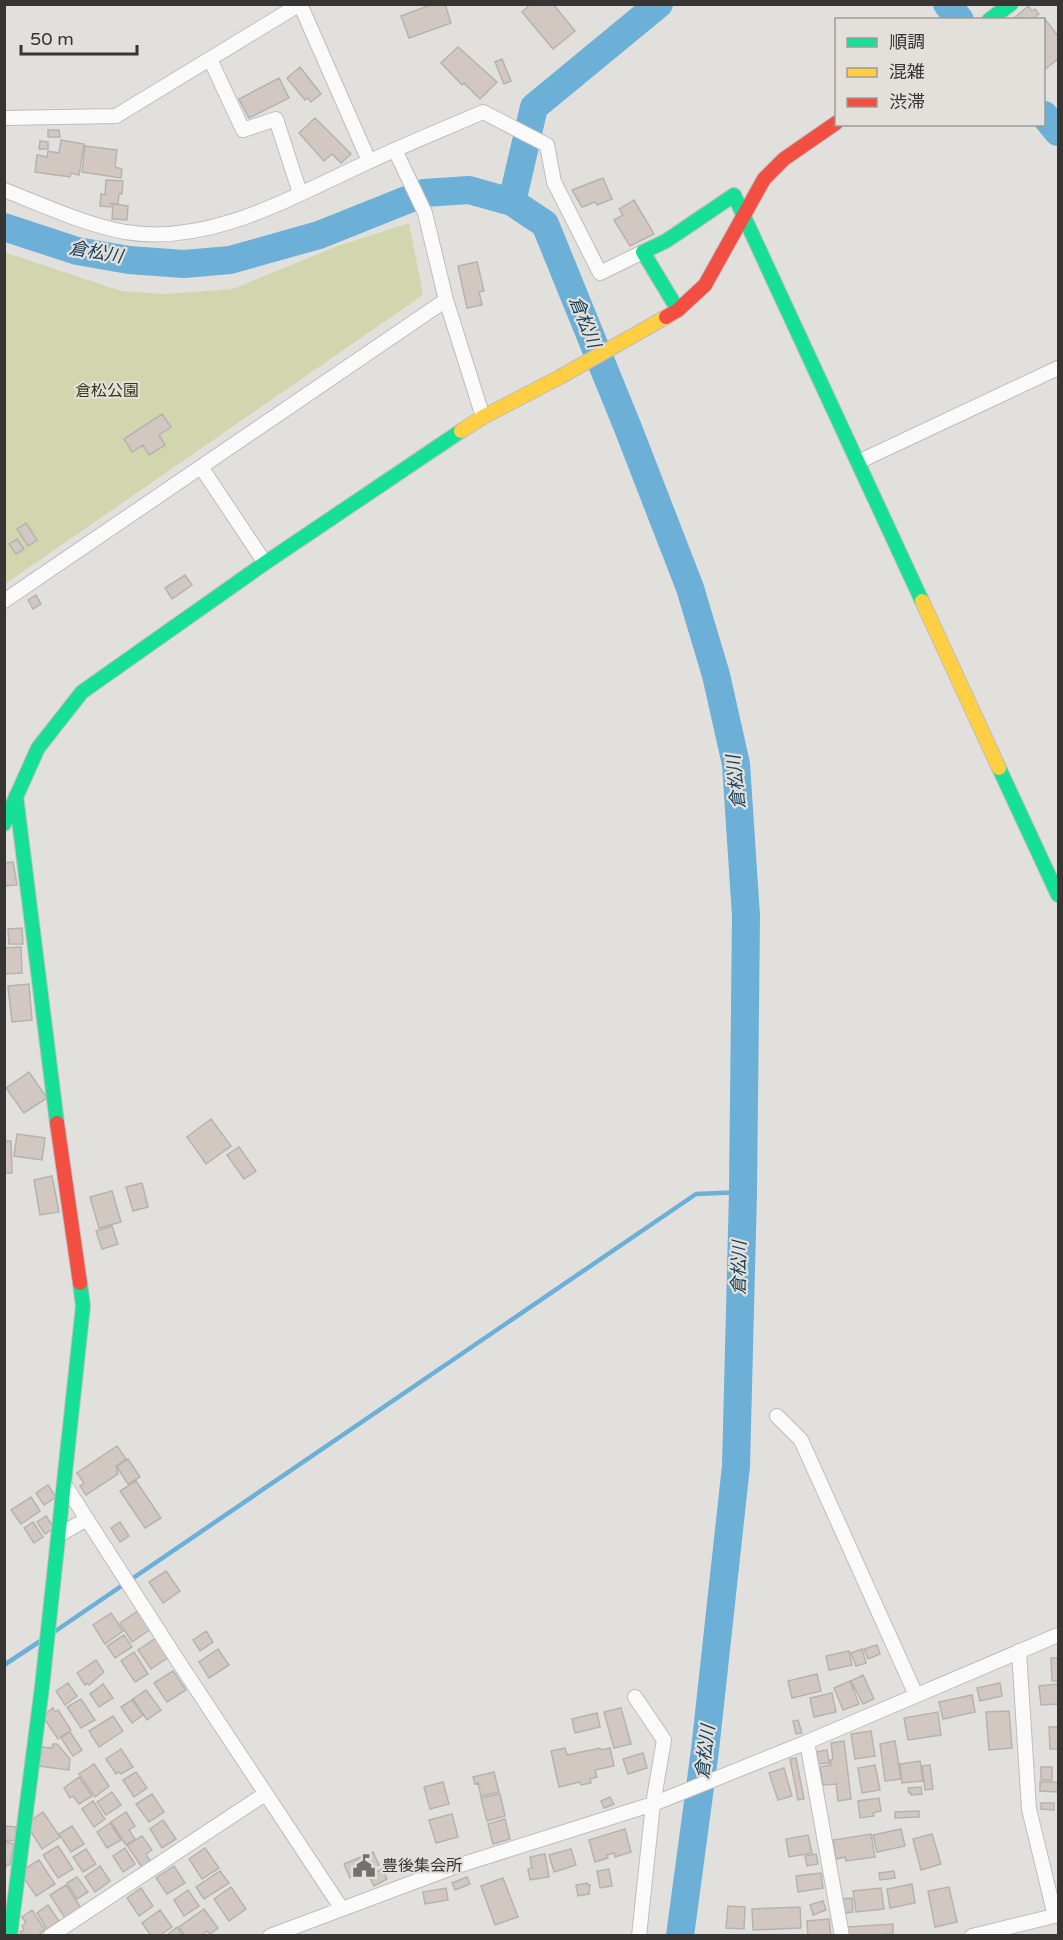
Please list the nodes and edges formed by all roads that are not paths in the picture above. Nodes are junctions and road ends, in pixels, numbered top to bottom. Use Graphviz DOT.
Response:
graph roads {
  1 [pos="300,4"];
  2 [pos="1011,4"];
  3 [pos="991,18"];
  4 [pos="210,59"];
  5 [pos="4,118"];
  6 [pos="835,124"];
  7 [pos="395,150"];
  8 [pos="369,162"];
  9 [pos="4,190"];
  10 [pos="300,193"];
  11 [pos="745,216"];
  12 [pos="643,252"];
  13 [pos="446,300"];
  14 [pos="678,310"];
  15 [pos="1059,368"];
  16 [pos="483,417"];
  17 [pos="858,462"];
  18 [pos="201,467"];
  19 [pos="265,563"];
  20 [pos="4,601"];
  21 [pos="16,796"];
  22 [pos="4,824"];
  23 [pos="1059,895"];
  24 [pos="777,1416"];
  25 [pos="65,1485"];
  26 [pos="87,1519"];
  27 [pos="59,1535"];
  28 [pos="1059,1635"];
  29 [pos="1019,1651"];
  30 [pos="916,1695"];
  31 [pos="634,1697"];
  32 [pos="807,1742"];
  33 [pos="265,1794"];
  34 [pos="653,1804"];
  35 [pos="342,1909"];
  36 [pos="1057,1915"];
  37 [pos="8,1927"];
  38 [pos="50,1935"];
  39 [pos="270,1935"];
  40 [pos="639,1935"];
  41 [pos="842,1935"];
  42 [pos="972,1935"];
  1 -- 4 [label="street"];
  1 -- 8 [label="street"];
  2 -- 3 [label="street"];
  4 -- 5 [label="street"];
  4 -- 10 [label="street"];
  6 -- 11 [label="street"];
  7 -- 8 [label="street"];
  7 -- 12 [label="street"];
  7 -- 13 [label="street"];
  8 -- 10 [label="street"];
  9 -- 10 [label="street"];
  11 -- 12 [label="street"];
  11 -- 14 [label="street"];
  11 -- 17 [label="street"];
  12 -- 14 [label="street"];
  13 -- 16 [label="street"];
  13 -- 18 [label="street"];
  14 -- 16 [label="street"];
  15 -- 17 [label="street"];
  16 -- 19 [label="street"];
  17 -- 23 [label="street"];
  18 -- 19 [label="street"];
  18 -- 20 [label="street"];
  19 -- 21 [label="street"];
  21 -- 22 [label="street"];
  21 -- 25 [label="street"];
  24 -- 30 [label="street"];
  25 -- 26 [label="street"];
  25 -- 27 [label="street"];
  26 -- 27 [label="street"];
  26 -- 33 [label="street"];
  27 -- 37 [label="street"];
  28 -- 29 [label="street"];
  29 -- 30 [label="street"];
  29 -- 36 [label="street"];
  30 -- 32 [label="street"];
  31 -- 34 [label="street"];
  32 -- 34 [label="street"];
  32 -- 41 [label="street"];
  33 -- 35 [label="street"];
  33 -- 38 [label="street"];
  34 -- 35 [label="street"];
  34 -- 40 [label="street"];
  35 -- 39 [label="street"];
  36 -- 42 [label="street"];
}
